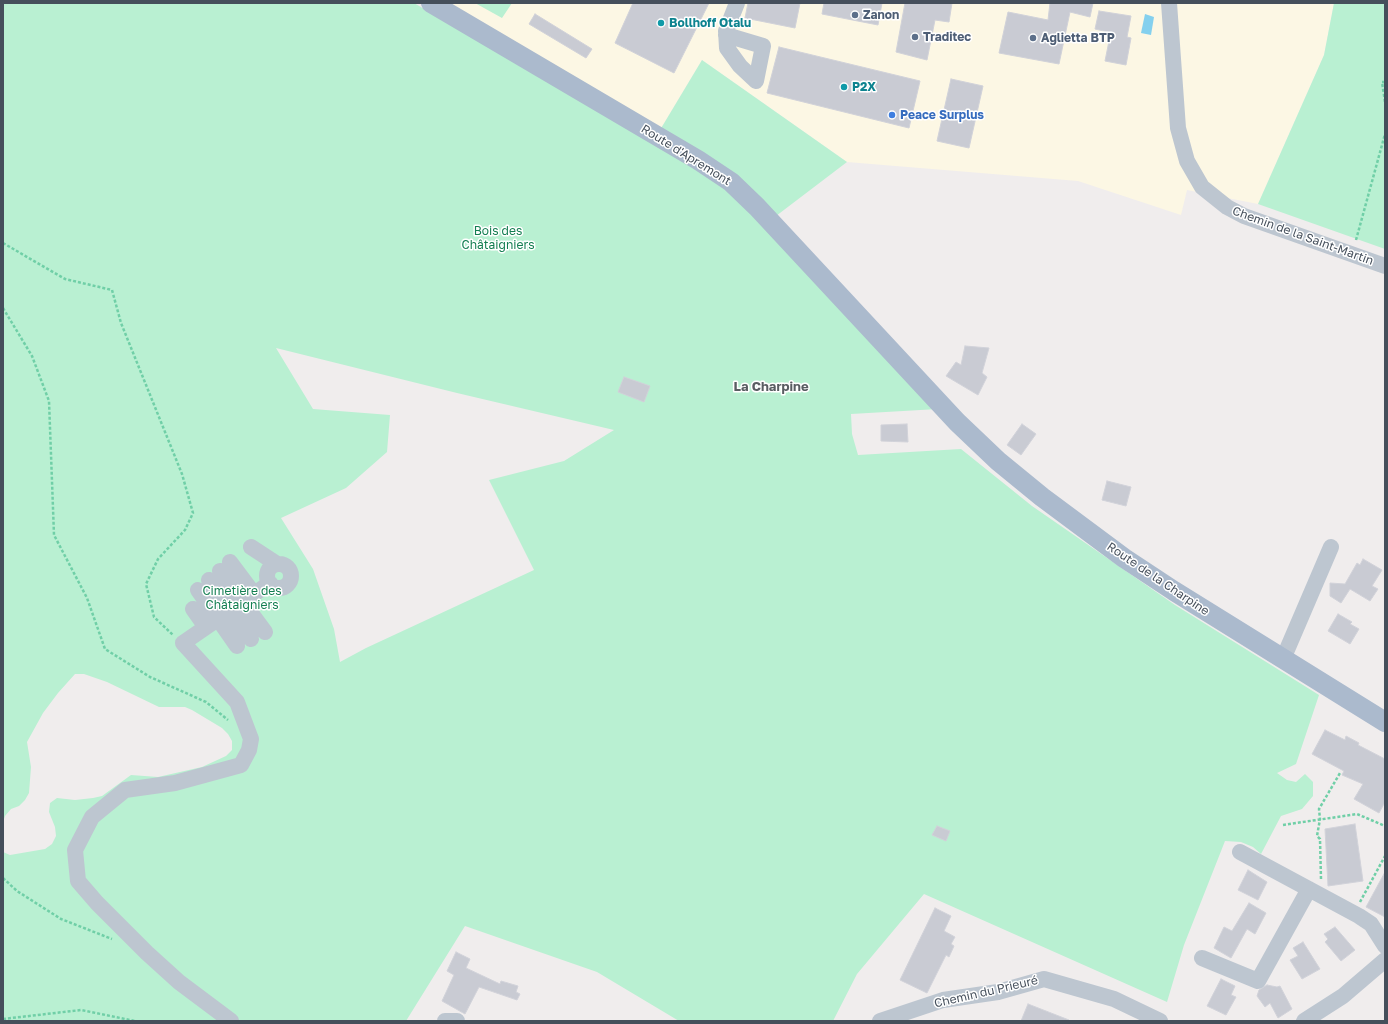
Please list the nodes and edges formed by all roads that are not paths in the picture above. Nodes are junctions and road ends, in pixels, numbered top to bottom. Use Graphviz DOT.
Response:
graph roads {
  1 [pos="430,3"];
  2 [pos="737,3"];
  3 [pos="1169,3"];
  4 [pos="726,35"];
  5 [pos="1385,266"];
  6 [pos="949,413"];
  7 [pos="252,547"];
  8 [pos="1331,547"];
  9 [pos="193,609"];
  10 [pos="218,618"];
  11 [pos="258,635"];
  12 [pos="237,646"];
  13 [pos="1283,659"];
  14 [pos="1385,722"];
  15 [pos="1240,852"];
  16 [pos="1315,892"];
  17 [pos="1385,946"];
  18 [pos="1202,958"];
  19 [pos="1385,960"];
  20 [pos="231,1021"];
  21 [pos="445,1021"];
  22 [pos="458,1021"];
  23 [pos="880,1021"];
  24 [pos="1160,1021"];
  25 [pos="1304,1021"];
  1 -- 6 [label="main road, Route d'Apremont"];
  2 -- 4 [label="street"];
  3 -- 5 [label="street, Chemin de la Saint-Martin"];
  6 -- 13 [label="main road, Route de la Charpine"];
  7 -- 10 [label="street"];
  8 -- 13 [label="street"];
  9 -- 10 [label="street"];
  10 -- 10 [label="street"];
  10 -- 11 [label="street"];
  10 -- 12 [label="street"];
  10 -- 20 [label="street"];
  13 -- 14 [label="main road, Route de la Charpine"];
  15 -- 16 [label="street"];
  16 -- 17 [label="street"];
  16 -- 18 [label="street"];
  19 -- 25 [label="street"];
  21 -- 22 [label="street"];
  23 -- 24 [label="street, Chemin du Prieuré"];
}
